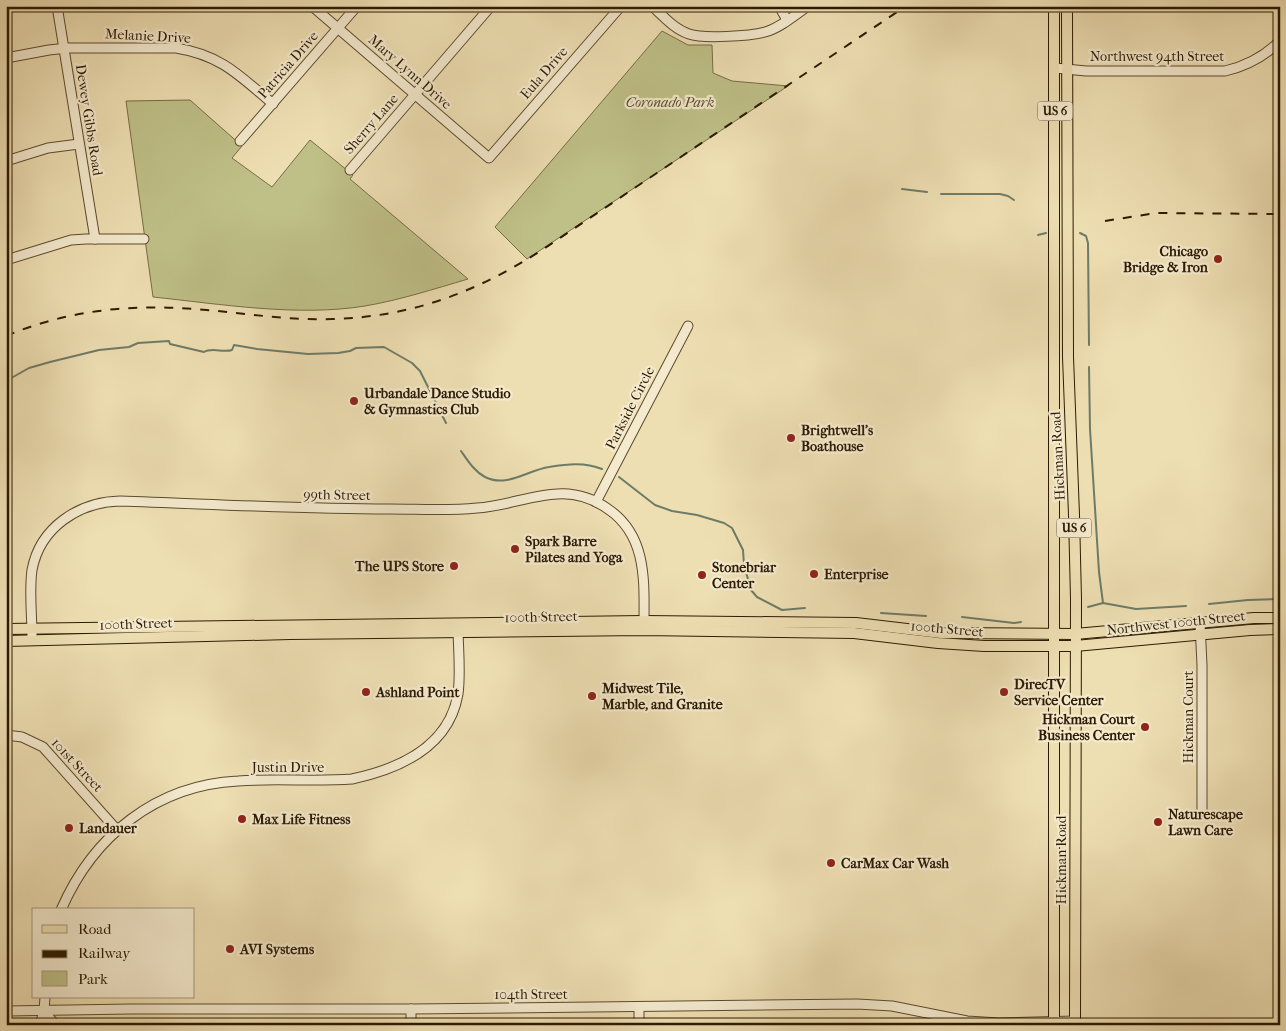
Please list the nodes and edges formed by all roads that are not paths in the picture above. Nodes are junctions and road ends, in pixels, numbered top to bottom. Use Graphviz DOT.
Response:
graph roads {
  1 [pos="56,6"];
  2 [pos="312,6"];
  3 [pos="357,6"];
  4 [pos="491,6"];
  5 [pos="621,6"];
  6 [pos="652,6"];
  7 [pos="780,6"];
  8 [pos="808,6"];
  9 [pos="1054,6"];
  10 [pos="1067,6"];
  11 [pos="787,20"];
  12 [pos="338,28"];
  13 [pos="1280,41"];
  14 [pos="64,48"];
  15 [pos="6,58"];
  16 [pos="1055,68"];
  17 [pos="1067,69"];
  18 [pos="415,94"];
  19 [pos="273,104"];
  20 [pos="240,141"];
  21 [pos="79,144"];
  22 [pos="489,158"];
  23 [pos="6,161"];
  24 [pos="350,170"];
  25 [pos="95,239"];
  26 [pos="144,239"];
  27 [pos="6,260"];
  28 [pos="688,326"];
  29 [pos="596,502"];
  30 [pos="1280,618"];
  31 [pos="1200,623"];
  32 [pos="644,625"];
  33 [pos="458,627"];
  34 [pos="6,629"];
  35 [pos="32,629"];
  36 [pos="1280,629"];
  37 [pos="1054,634"];
  38 [pos="1075,634"];
  39 [pos="1201,634"];
  40 [pos="6,641"];
  41 [pos="32,641"];
  42 [pos="1054,646"];
  43 [pos="1075,646"];
  44 [pos="6,735"];
  45 [pos="1202,811"];
  46 [pos="117,830"];
  47 [pos="61,908"];
  48 [pos="45,998"];
  49 [pos="639,1007"];
  50 [pos="412,1009"];
  51 [pos="44,1010"];
  52 [pos="6,1011"];
  53 [pos="1054,1023"];
  54 [pos="1075,1023"];
  55 [pos="999,1024"];
  56 [pos="40,1025"];
  57 [pos="52,1025"];
  58 [pos="411,1025"];
  59 [pos="639,1025"];
  1 -- 14 [label="street, Dewey Gibbs Road"];
  2 -- 12 [label="street, Mary Lynn Drive"];
  3 -- 12 [label="street, Patricia Drive"];
  4 -- 18 [label="street, Sherry Lane"];
  5 -- 22 [label="street, Eula Drive"];
  6 -- 11 [label="street"];
  7 -- 11 [label="street"];
  8 -- 11 [label="street"];
  9 -- 16 [label="main road, Hickman Road / US 6"];
  10 -- 17 [label="main road, Hickman Road / US 6"];
  12 -- 18 [label="street, Mary Lynn Drive"];
  12 -- 19 [label="street, Patricia Drive"];
  13 -- 17 [label="street, Northwest 94th Street"];
  14 -- 15 [label="street, Melanie Drive"];
  14 -- 19 [label="street, Melanie Drive"];
  14 -- 21 [label="street, Dewey Gibbs Road"];
  16 -- 17 [label="street, Northwest 94th Street"];
  16 -- 37 [label="main road, Hickman Road / US 6"];
  17 -- 38 [label="main road, Hickman Road / US 6"];
  18 -- 22 [label="street, Mary Lynn Drive"];
  18 -- 24 [label="street, Sherry Lane"];
  19 -- 20 [label="street, Patricia Drive"];
  21 -- 23 [label="street"];
  21 -- 25 [label="street, Dewey Gibbs Road"];
  25 -- 26 [label="street"];
  25 -- 27 [label="street"];
  28 -- 29 [label="street, Parkside Circle"];
  29 -- 32 [label="street, 99th Street"];
  29 -- 35 [label="street, 99th Street"];
  30 -- 31 [label="main road, Northwest 100th Street"];
  31 -- 38 [label="main road, Northwest 100th Street"];
  31 -- 39 [label="street, Hickman Court"];
  32 -- 33 [label="main road, 100th Street"];
  32 -- 37 [label="main road, 100th Street"];
  32 -- 42 [label="main road, 100th Street"];
  33 -- 35 [label="main road, 100th Street"];
  33 -- 41 [label="main road, 100th Street"];
  33 -- 46 [label="street, Justin Drive"];
  34 -- 35 [label="main road, 100th Street"];
  35 -- 41 [label="street, 99th Street"];
  36 -- 39 [label="main road, Northwest 100th Street"];
  37 -- 38 [label="main road, 100th Street"];
  37 -- 42 [label="main road, Hickman Road / US 6"];
  38 -- 43 [label="main road, Hickman Road / US 6"];
  39 -- 43 [label="main road, Northwest 100th Street"];
  39 -- 45 [label="street, Hickman Court"];
  40 -- 41 [label="main road, 100th Street"];
  42 -- 43 [label="main road, 100th Street"];
  42 -- 53 [label="main road, Hickman Road / US 6"];
  43 -- 54 [label="main road, Hickman Road / US 6"];
  44 -- 46 [label="street, 101st Street"];
  46 -- 47 [label="street, Justin Drive"];
  48 -- 51 [label="street"];
  49 -- 50 [label="street, 104th Street"];
  49 -- 55 [label="street, 104th Street"];
  49 -- 59 [label="street"];
  50 -- 51 [label="street, 104th Street"];
  50 -- 58 [label="street"];
  51 -- 52 [label="street, 104th Street"];
  51 -- 56 [label="street"];
  51 -- 57 [label="street"];
  53 -- 54 [label="street, 104th Street"];
  53 -- 55 [label="street, 104th Street"];
}
